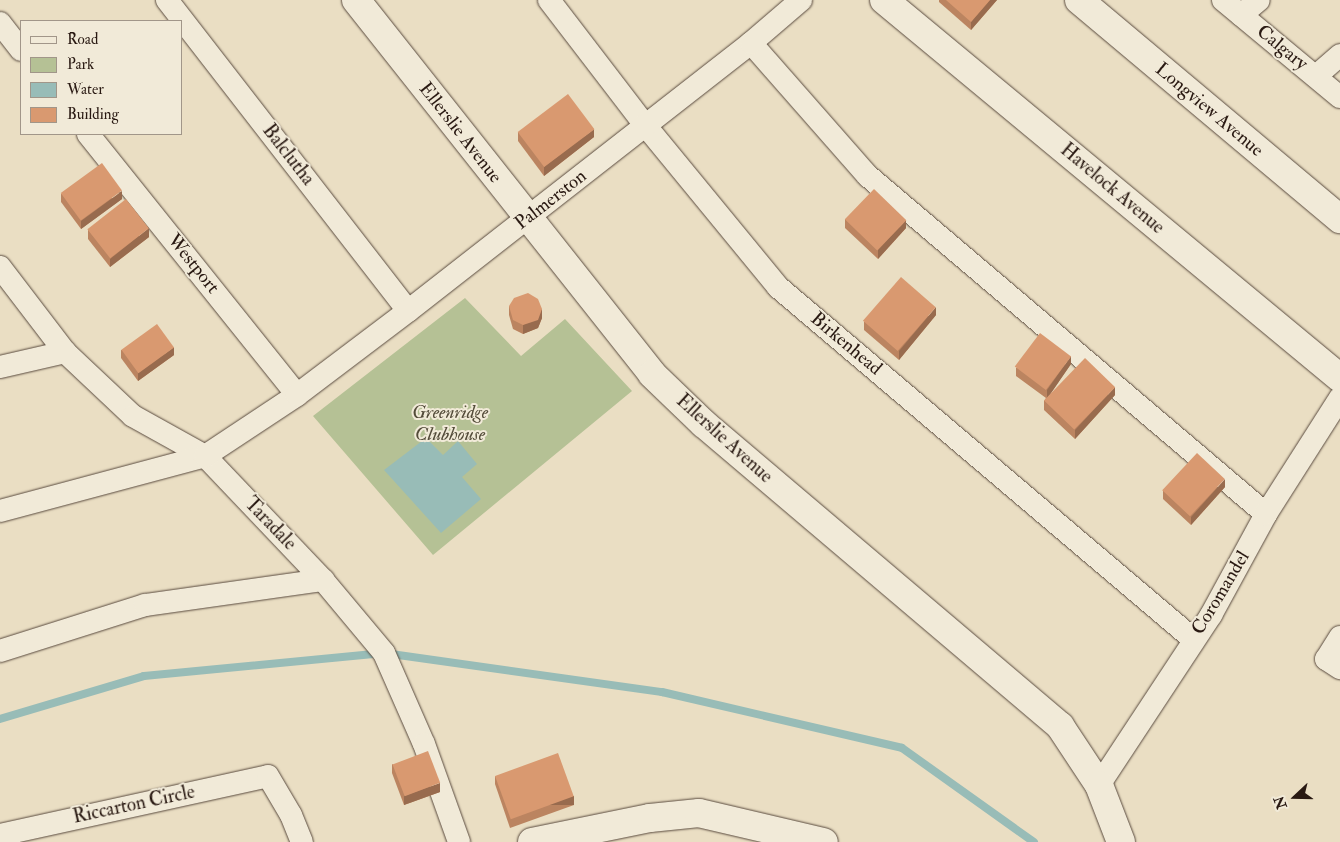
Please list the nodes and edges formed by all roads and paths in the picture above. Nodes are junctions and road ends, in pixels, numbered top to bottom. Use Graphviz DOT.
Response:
graph roads {
  1 [pos="167,0"];
  2 [pos="356,0"];
  3 [pos="548,0"];
  4 [pos="801,0"];
  5 [pos="884,0"];
  6 [pos="1079,0"];
  7 [pos="1223,0"];
  8 [pos="1259,0"];
  9 [pos="1241,15"];
  10 [pos="0,23"];
  11 [pos="751,43"];
  12 [pos="20,49"];
  13 [pos="1340,55"];
  14 [pos="1316,76"];
  15 [pos="1340,96"];
  16 [pos="645,125"];
  17 [pos="89,135"];
  18 [pos="528,219"];
  19 [pos="1340,219"];
  20 [pos="0,267"];
  21 [pos="408,311"];
  22 [pos="65,352"];
  23 [pos="0,368"];
  24 [pos="1340,378"];
  25 [pos="297,395"];
  26 [pos="1340,398"];
  27 [pos="205,456"];
  28 [pos="0,511"];
  29 [pos="1266,514"];
  30 [pos="324,580"];
  31 [pos="1340,637"];
  32 [pos="1193,639"];
  33 [pos="0,651"];
  34 [pos="1333,664"];
  35 [pos="1099,785"];
  36 [pos="613,834"];
  37 [pos="0,835"];
  38 [pos="769,835"];
  39 [pos="302,842"];
  40 [pos="459,842"];
  41 [pos="532,842"];
  42 [pos="824,842"];
  43 [pos="1121,842"];
  1 -- 21 [label="street, Balclutha"];
  2 -- 18 [label="street, Ellerslie Avenue"];
  3 -- 16 [label="street, Birkenhead"];
  4 -- 11 [label="street, Palmerston"];
  5 -- 24 [label="street, Havelock Avenue"];
  6 -- 19 [label="street, Longview Avenue"];
  7 -- 9 [label="street, Calgary"];
  8 -- 9 [label="street"];
  9 -- 14 [label="street, Calgary"];
  10 -- 12 [label="street"];
  11 -- 16 [label="street, Palmerston"];
  11 -- 29 [label="street"];
  13 -- 14 [label="street"];
  14 -- 15 [label="street, Calgary"];
  16 -- 18 [label="street, Palmerston"];
  16 -- 32 [label="street, Birkenhead"];
  17 -- 25 [label="street, Westport"];
  18 -- 21 [label="street, Palmerston"];
  18 -- 35 [label="street, Ellerslie Avenue"];
  20 -- 22 [label="street, Taradale"];
  21 -- 25 [label="street, Palmerston"];
  22 -- 23 [label="street"];
  22 -- 27 [label="street, Taradale"];
  25 -- 27 [label="street, Palmerston"];
  26 -- 29 [label="street, Coromandel"];
  27 -- 28 [label="street, Palmerston"];
  27 -- 30 [label="street, Taradale"];
  29 -- 32 [label="street, Coromandel"];
  30 -- 33 [label="street"];
  30 -- 40 [label="street, Taradale"];
  31 -- 34 [label="street"];
  32 -- 35 [label="street, Coromandel"];
  35 -- 43 [label="street, Ellerslie Avenue"];
  36 -- 38 [label="street"];
  36 -- 41 [label="street"];
  37 -- 39 [label="street, Riccarton Circle"];
  38 -- 42 [label="street"];
}
